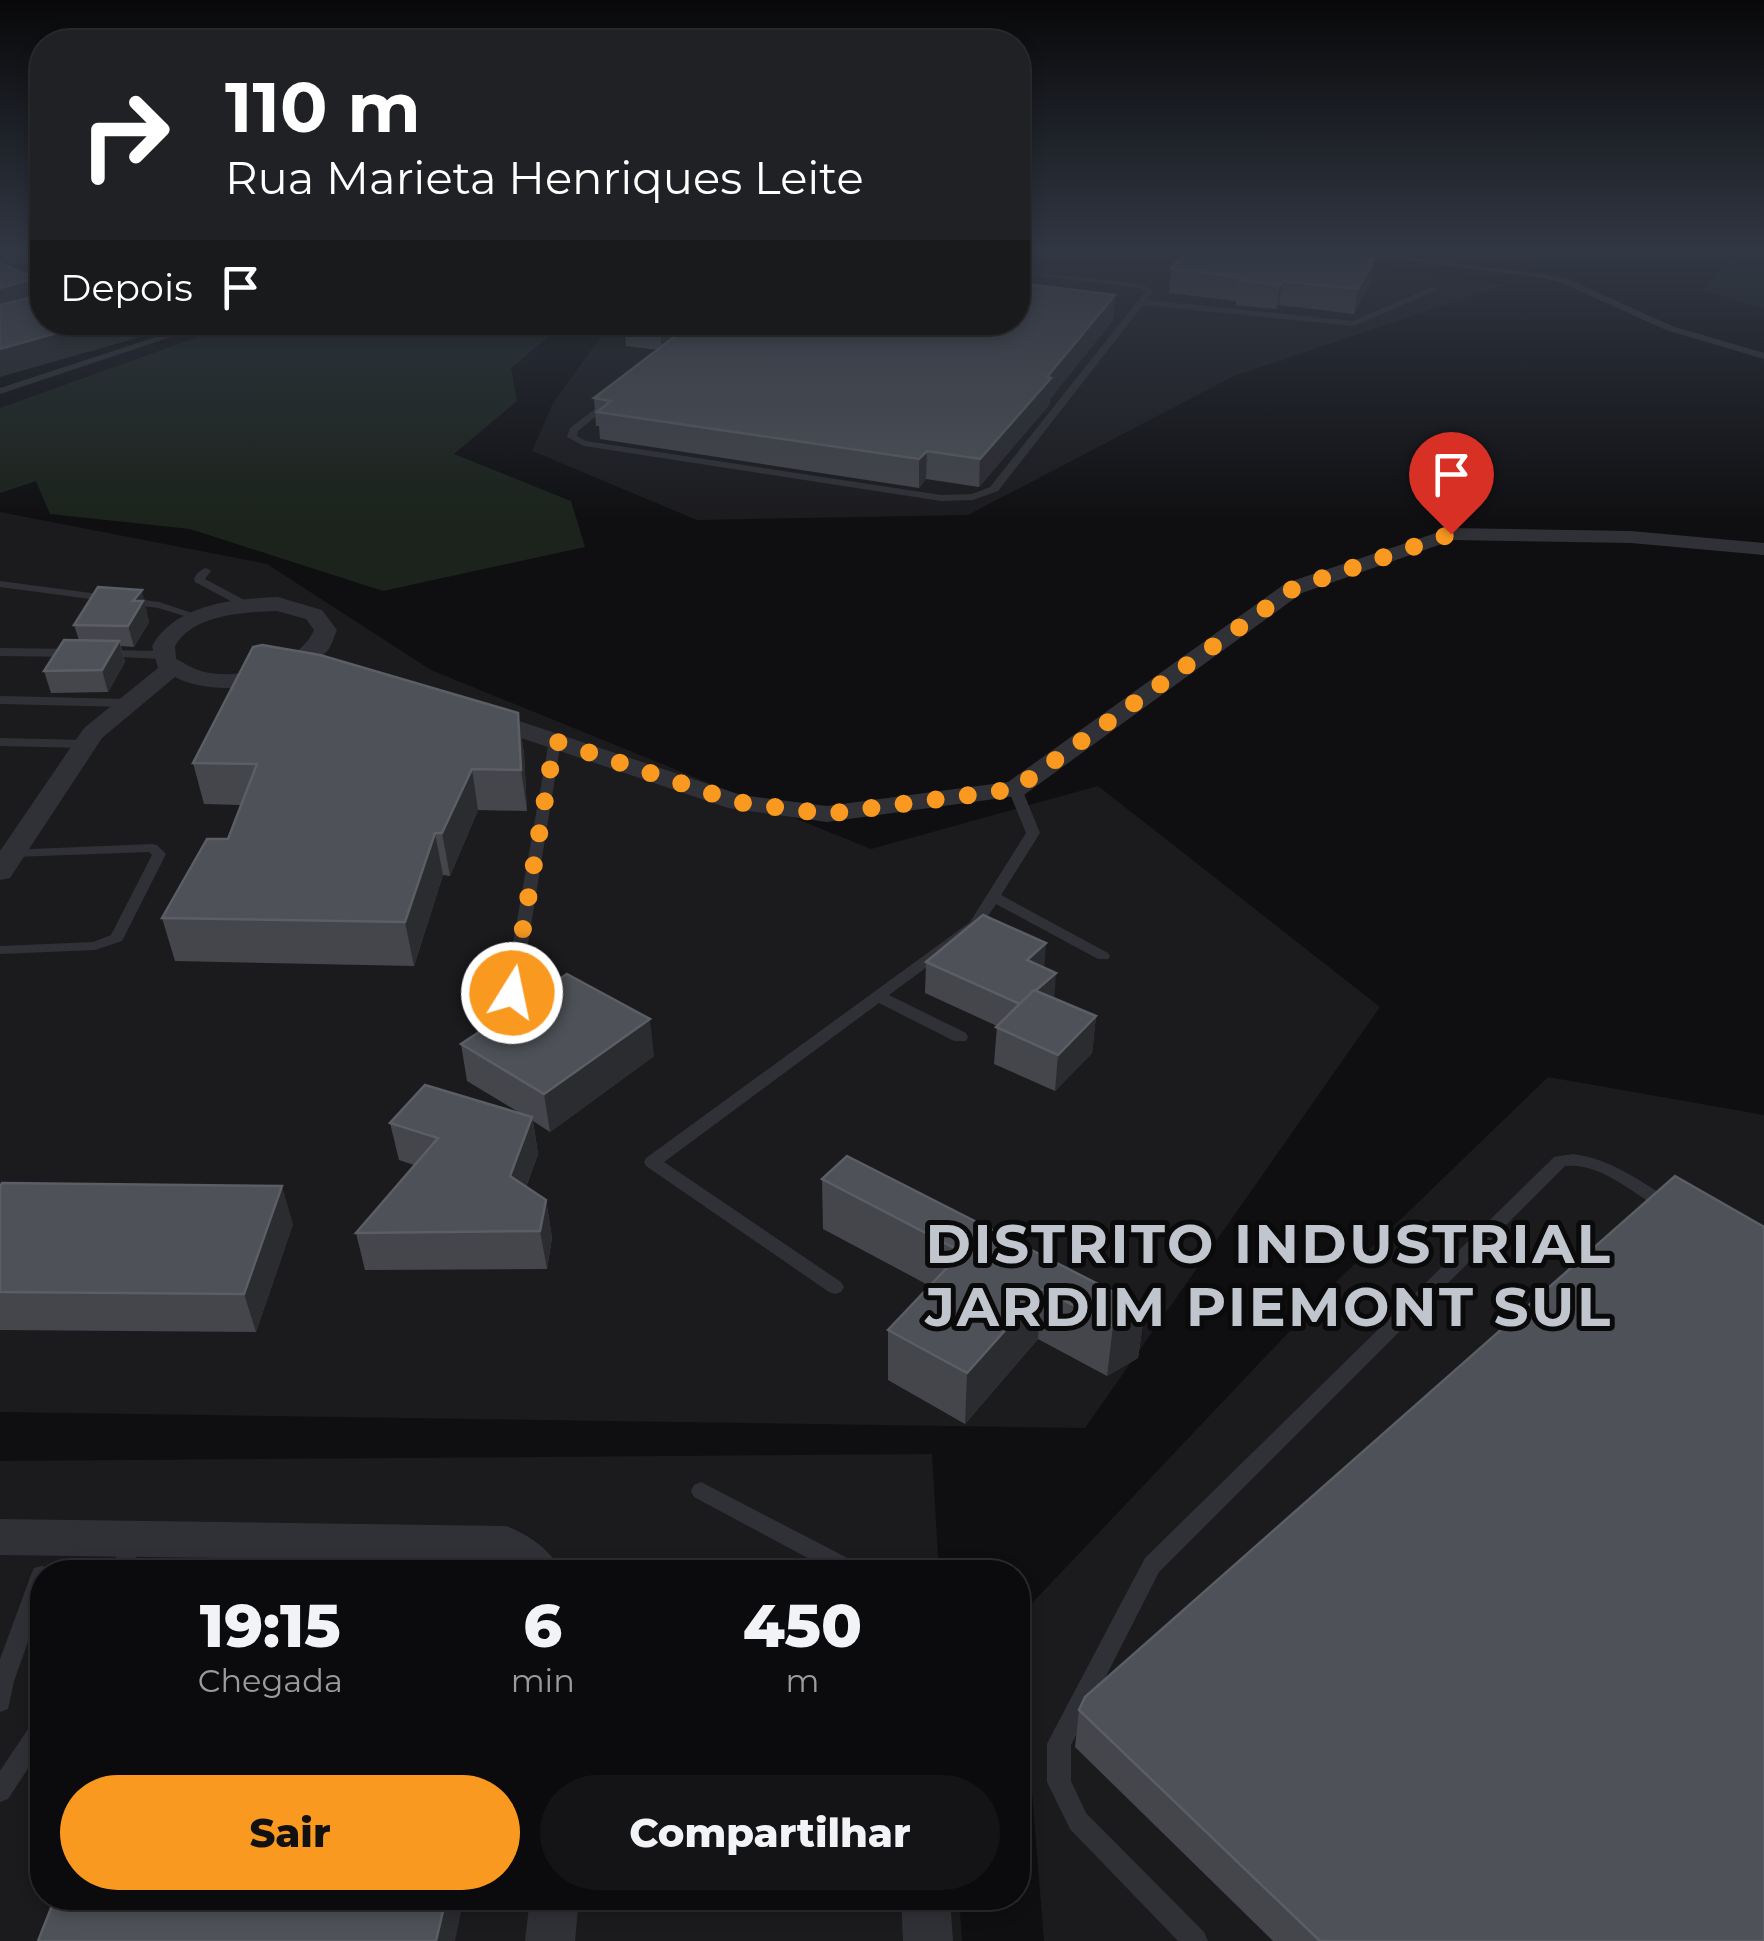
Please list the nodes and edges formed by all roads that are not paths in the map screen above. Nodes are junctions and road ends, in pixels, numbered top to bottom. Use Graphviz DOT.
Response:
graph roads {
  1 [pos="155,341"];
  2 [pos="1111,341"];
  3 [pos="1712,341"];
  4 [pos="1764,356"];
  5 [pos="0,391"];
  6 [pos="618,394"];
  7 [pos="1764,549"];
  8 [pos="206,571"];
  9 [pos="0,584"];
  10 [pos="246,605"];
  11 [pos="198,618"];
  12 [pos="0,652"];
  13 [pos="82,653"];
  14 [pos="99,654"];
  15 [pos="167,661"];
  16 [pos="0,700"];
  17 [pos="127,703"];
  18 [pos="467,712"];
  19 [pos="555,741"];
  20 [pos="0,742"];
  21 [pos="86,744"];
  22 [pos="1015,789"];
  23 [pos="6,863"];
  24 [pos="992,896"];
  25 [pos="0,950"];
  26 [pos="1103,956"];
  27 [pos="512,993"];
  28 [pos="878,996"];
  29 [pos="960,1037"];
  30 [pos="1684,1215"];
  31 [pos="835,1287"];
  32 [pos="701,1491"];
  33 [pos="0,1538"];
  34 [pos="126,1556"];
  35 [pos="43,1560"];
  36 [pos="73,1560"];
  37 [pos="526,1560"];
  38 [pos="831,1560"];
  39 [pos="30,1608"];
  40 [pos="0,1702"];
  41 [pos="30,1746"];
  42 [pos="0,1791"];
  43 [pos="554,1910"];
  44 [pos="927,1910"];
  45 [pos="550,1941"];
  46 [pos="928,1941"];
  47 [pos="1195,1941"];
  1 -- 5 [label="lane"];
  2 -- 6 [label="lane"];
  3 -- 4 [label="lane"];
  7 -- 22 [label="street"];
  8 -- 10 [label="lane"];
  9 -- 11 [label="lane"];
  10 -- 11 [label="street"];
  10 -- 15 [label="street"];
  11 -- 15 [label="street"];
  12 -- 13 [label="lane"];
  14 -- 15 [label="lane"];
  15 -- 17 [label="street"];
  16 -- 17 [label="lane"];
  17 -- 21 [label="street"];
  18 -- 19 [label="street"];
  19 -- 22 [label="street"];
  19 -- 27 [label="lane"];
  20 -- 21 [label="lane"];
  21 -- 23 [label="street"];
  22 -- 24 [label="lane"];
  23 -- 25 [label="lane"];
  24 -- 26 [label="lane"];
  24 -- 28 [label="lane"];
  28 -- 29 [label="lane"];
  28 -- 31 [label="lane"];
  30 -- 47 [label="lane"];
  32 -- 38 [label="lane"];
  33 -- 35 [label="street"];
  34 -- 36 [label="street"];
  34 -- 37 [label="street"];
  39 -- 40 [label="lane"];
  41 -- 42 [label="lane"];
  43 -- 45 [label="street"];
  44 -- 46 [label="street"];
}
